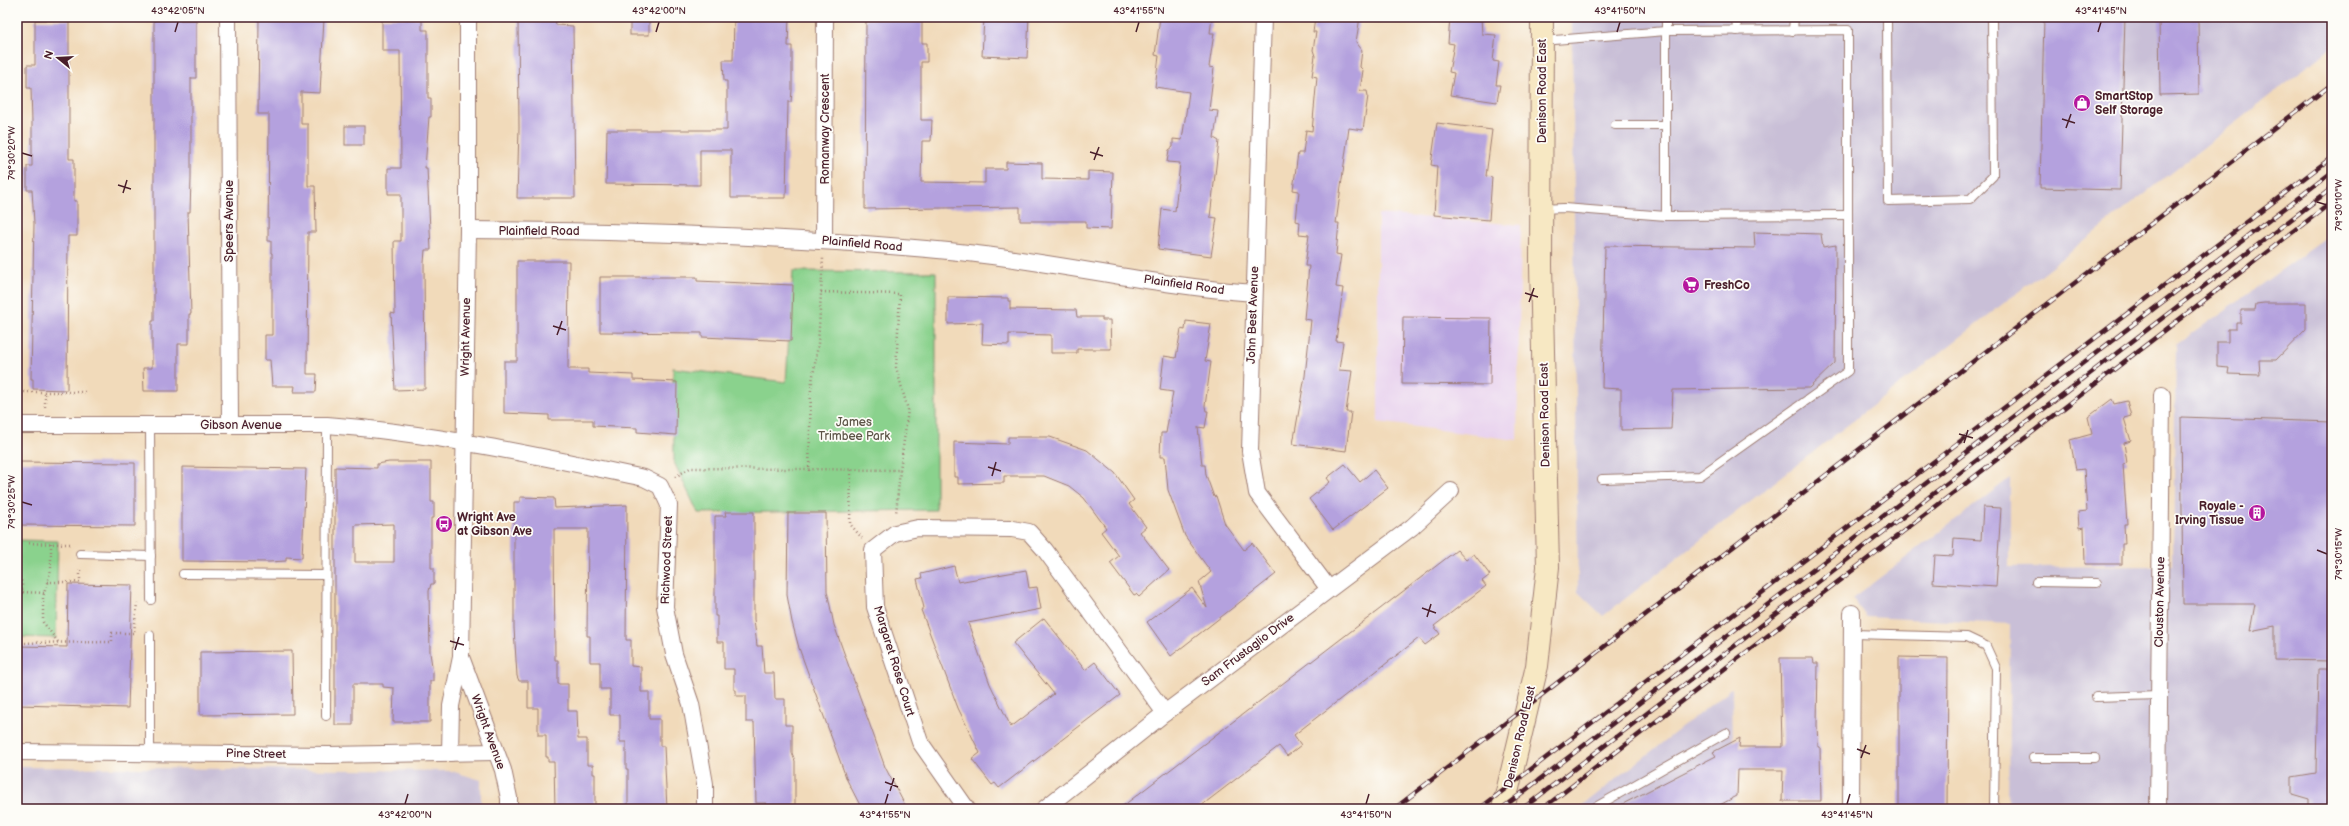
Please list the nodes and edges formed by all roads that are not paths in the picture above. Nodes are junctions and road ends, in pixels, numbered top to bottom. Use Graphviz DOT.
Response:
graph roads {
  1 [pos="228,17"];
  2 [pos="468,17"];
  3 [pos="825,17"];
  4 [pos="1263,17"];
  5 [pos="1542,17"];
  6 [pos="1666,17"];
  7 [pos="1736,17"];
  8 [pos="1794,17"];
  9 [pos="1887,17"];
  10 [pos="1992,17"];
  11 [pos="1794,30"];
  12 [pos="1666,31"];
  13 [pos="1737,31"];
  14 [pos="1542,41"];
  15 [pos="1615,125"];
  16 [pos="1666,125"];
  17 [pos="1541,209"];
  18 [pos="1848,215"];
  19 [pos="1666,216"];
  20 [pos="468,230"];
  21 [pos="824,240"];
  22 [pos="1254,293"];
  23 [pos="2162,395"];
  24 [pos="17,424"];
  25 [pos="150,425"];
  26 [pos="230,425"];
  27 [pos="327,425"];
  28 [pos="463,441"];
  29 [pos="1602,479"];
  30 [pos="1452,491"];
  31 [pos="80,554"];
  32 [pos="151,556"];
  33 [pos="183,574"];
  34 [pos="326,575"];
  35 [pos="2036,582"];
  36 [pos="2097,583"];
  37 [pos="1329,589"];
  38 [pos="151,600"];
  39 [pos="1852,613"];
  40 [pos="1852,634"];
  41 [pos="150,635"];
  42 [pos="461,657"];
  43 [pos="2159,695"];
  44 [pos="2096,697"];
  45 [pos="1165,713"];
  46 [pos="326,716"];
  47 [pos="1726,733"];
  48 [pos="17,752"];
  49 [pos="150,752"];
  50 [pos="495,752"];
  51 [pos="450,753"];
  52 [pos="2033,758"];
  53 [pos="2095,758"];
  54 [pos="509,809"];
  55 [pos="705,809"];
  56 [pos="968,809"];
  57 [pos="1044,809"];
  58 [pos="1503,809"];
  59 [pos="1592,809"];
  60 [pos="1851,809"];
  61 [pos="1994,809"];
  62 [pos="2158,809"];
  1 -- 26 [label="street, Speers Avenue"];
  2 -- 20 [label="street, Wright Avenue"];
  3 -- 21 [label="street, Romanway Crescent"];
  4 -- 22 [label="street, John Best Avenue"];
  5 -- 14 [label="street, Denison Road East"];
  6 -- 12 [label="lane"];
  7 -- 13 [label="lane"];
  8 -- 11 [label="lane"];
  9 -- 10 [label="lane"];
  11 -- 13 [label="lane"];
  11 -- 18 [label="lane"];
  12 -- 13 [label="lane"];
  12 -- 14 [label="lane"];
  12 -- 16 [label="lane"];
  14 -- 17 [label="street, Denison Road East"];
  15 -- 16 [label="lane"];
  16 -- 19 [label="lane"];
  17 -- 19 [label="lane"];
  17 -- 58 [label="street, Denison Road East"];
  18 -- 19 [label="lane"];
  18 -- 29 [label="lane"];
  20 -- 21 [label="street, Plainfield Road"];
  20 -- 28 [label="street, Wright Avenue"];
  21 -- 22 [label="street, Plainfield Road"];
  22 -- 37 [label="street, John Best Avenue"];
  23 -- 43 [label="street, Clouston Avenue"];
  24 -- 25 [label="street, Gibson Avenue"];
  25 -- 26 [label="street, Gibson Avenue"];
  25 -- 32 [label="lane"];
  26 -- 27 [label="street, Gibson Avenue"];
  27 -- 28 [label="street, Gibson Avenue"];
  27 -- 34 [label="lane"];
  28 -- 42 [label="street, Wright Avenue"];
  28 -- 55 [label="street, Richwood Street"];
  30 -- 37 [label="street, Sam Frustaglio Drive"];
  31 -- 32 [label="lane"];
  32 -- 38 [label="lane"];
  33 -- 34 [label="lane"];
  34 -- 46 [label="lane"];
  35 -- 36 [label="lane"];
  37 -- 45 [label="street, Sam Frustaglio Drive"];
  39 -- 40 [label="street"];
  40 -- 60 [label="street"];
  40 -- 61 [label="lane"];
  41 -- 49 [label="lane"];
  42 -- 50 [label="street, Wright Avenue"];
  42 -- 51 [label="street, Wright Avenue"];
  43 -- 44 [label="lane"];
  43 -- 62 [label="street, Clouston Avenue"];
  45 -- 56 [label="street, Margaret Rose Court"];
  45 -- 57 [label="street, Sam Frustaglio Drive"];
  47 -- 59 [label="lane"];
  48 -- 49 [label="street, Pine Street"];
  49 -- 51 [label="street, Pine Street"];
  50 -- 51 [label="street, Pine Street"];
  50 -- 54 [label="street, Wright Avenue"];
  52 -- 53 [label="lane"];
}
